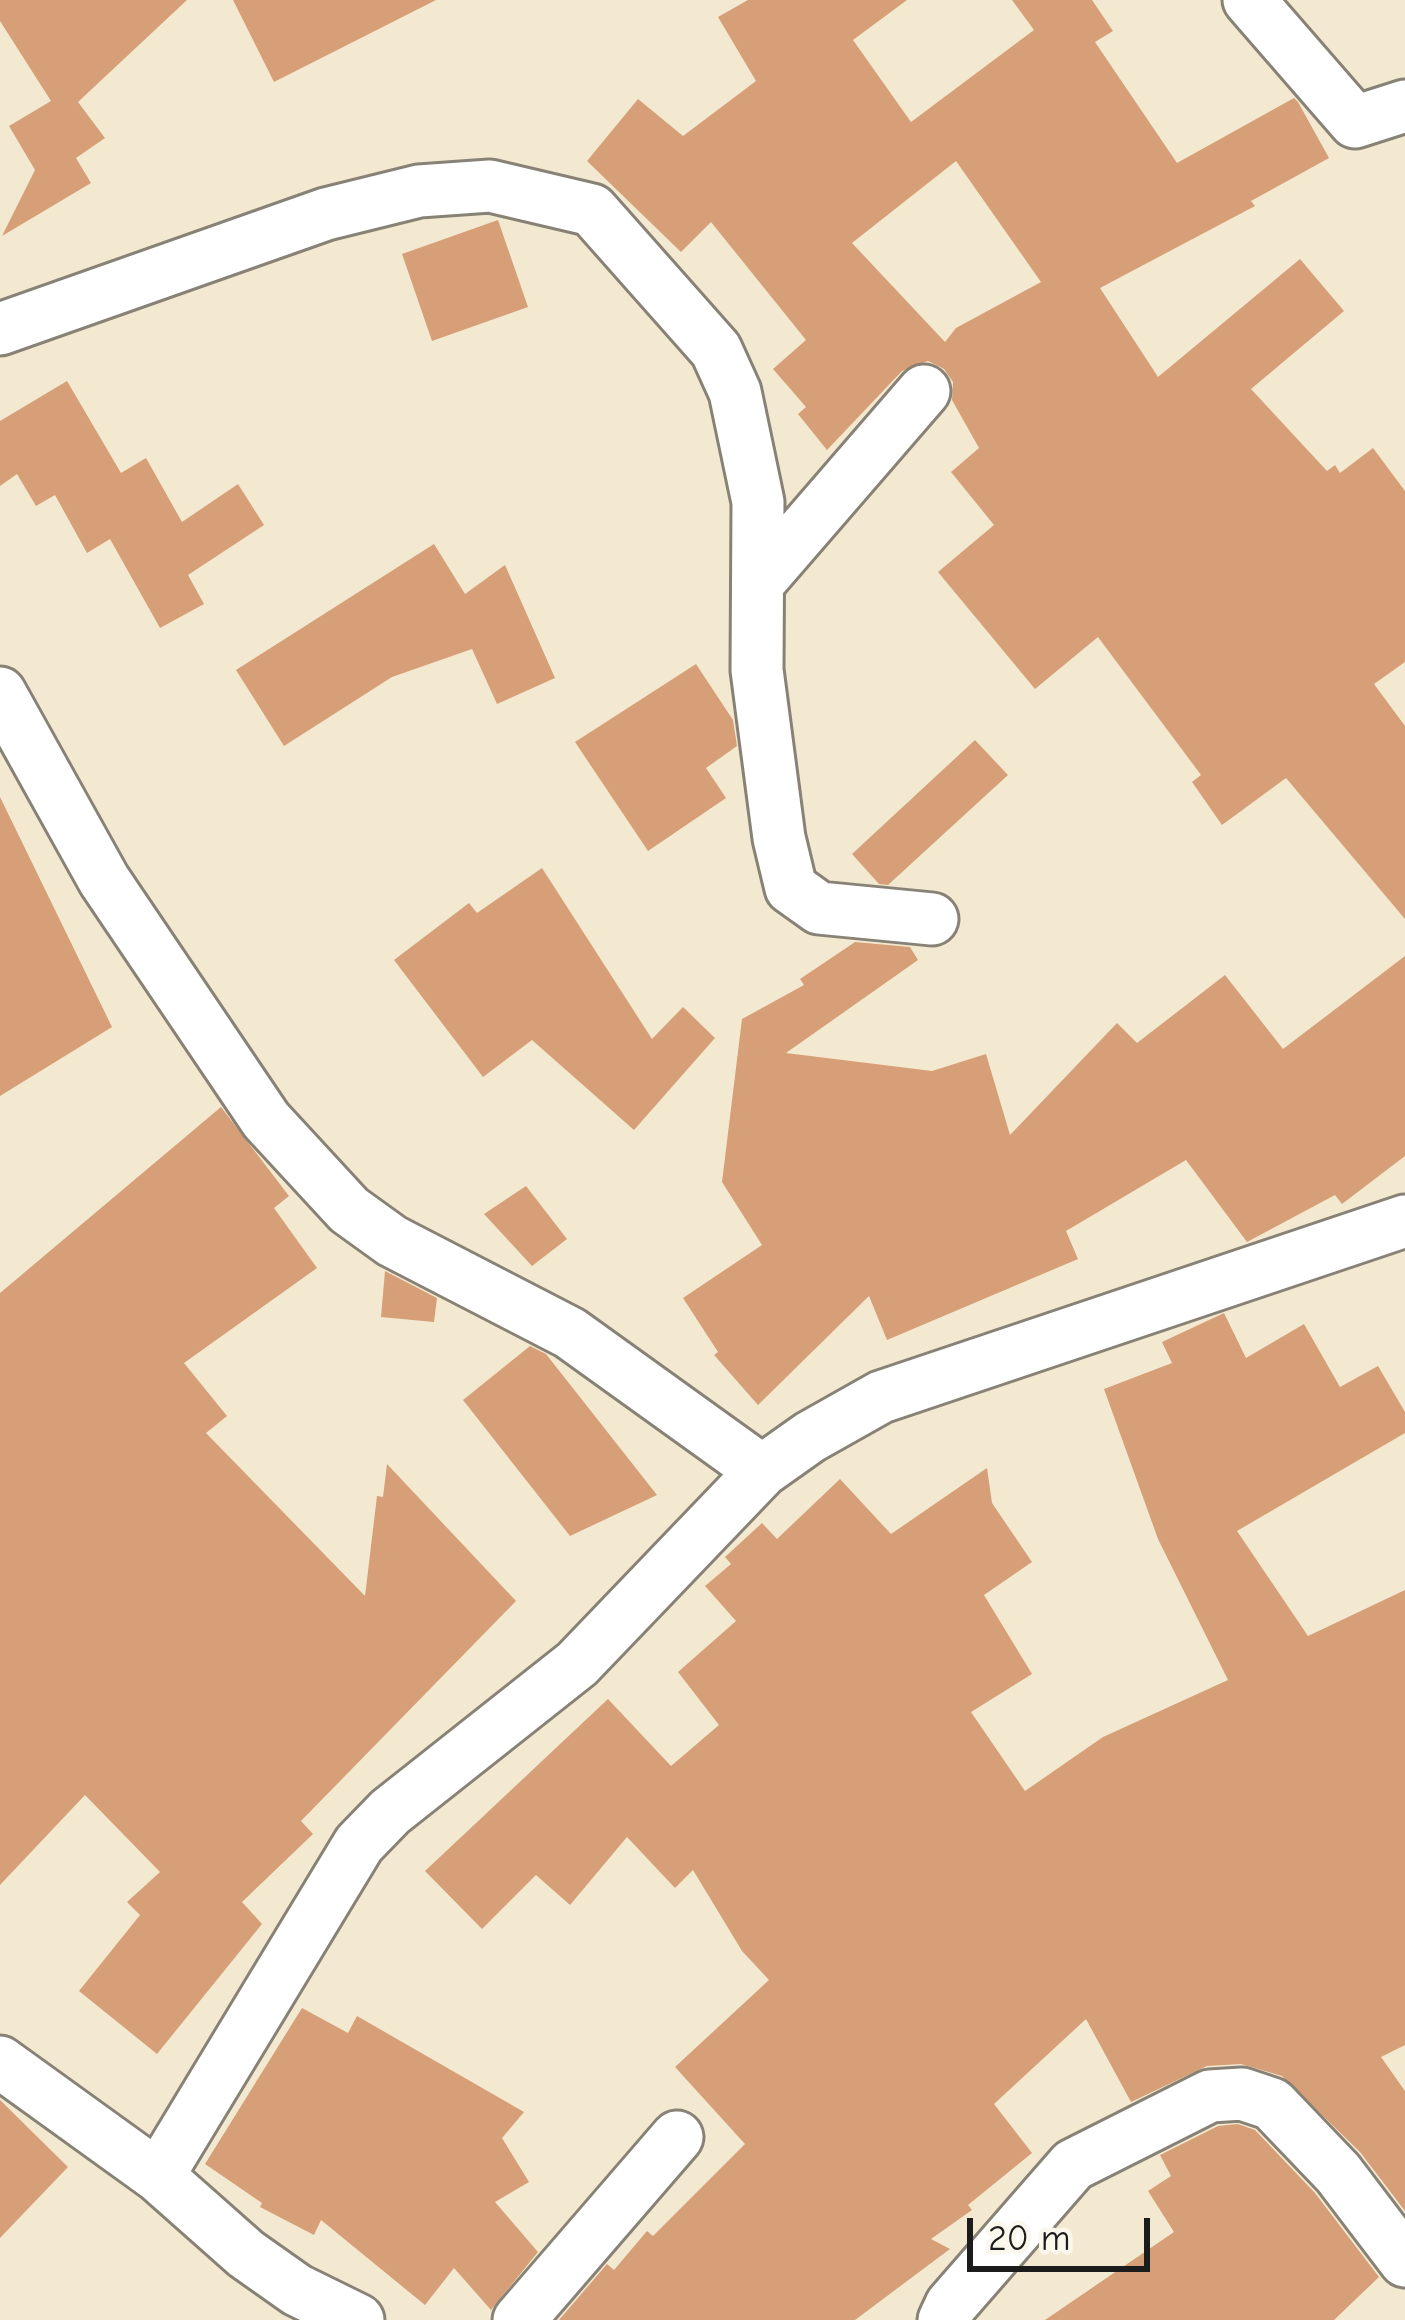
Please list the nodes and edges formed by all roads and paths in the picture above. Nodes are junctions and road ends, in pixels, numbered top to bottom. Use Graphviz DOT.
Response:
graph roads {
  1 [pos="1249,0"];
  2 [pos="1405,106"];
  3 [pos="12,317"];
  4 [pos="924,391"];
  5 [pos="758,584"];
  6 [pos="0,693"];
  7 [pos="932,920"];
  8 [pos="1405,1221"];
  9 [pos="762,1471"];
  10 [pos="0,2062"];
  11 [pos="677,2138"];
  12 [pos="158,2176"];
  13 [pos="1405,2261"];
  14 [pos="358,2320"];
  15 [pos="519,2320"];
  16 [pos="944,2320"];
  1 -- 2 [label="street"];
  3 -- 5 [label="street"];
  4 -- 5 [label="street"];
  5 -- 7 [label="street"];
  6 -- 9 [label="street"];
  8 -- 9 [label="street"];
  9 -- 12 [label="street"];
  10 -- 12 [label="street"];
  11 -- 15 [label="street"];
  12 -- 14 [label="street"];
  13 -- 16 [label="street"];
}
